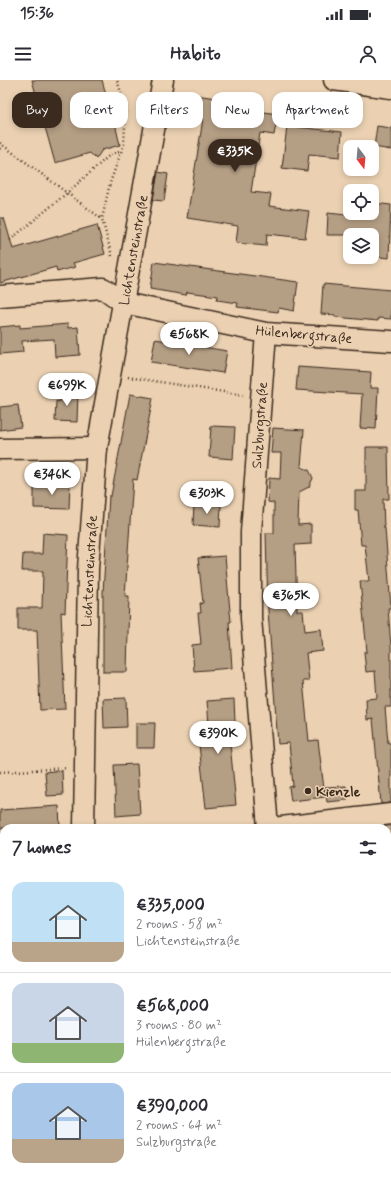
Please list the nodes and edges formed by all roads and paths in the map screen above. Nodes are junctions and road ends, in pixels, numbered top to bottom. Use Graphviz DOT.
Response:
graph roads {
  1 [pos="117,80"];
  2 [pos="163,80"];
  3 [pos="334,80"];
  4 [pos="391,88"];
  5 [pos="0,143"];
  6 [pos="3,146"];
  7 [pos="0,149"];
  8 [pos="121,152"];
  9 [pos="67,193"];
  10 [pos="102,219"];
  11 [pos="10,240"];
  12 [pos="113,256"];
  13 [pos="0,296"];
  14 [pos="124,302"];
  15 [pos="266,334"];
  16 [pos="391,341"];
  17 [pos="110,374"];
  18 [pos="262,398"];
  19 [pos="97,448"];
  20 [pos="0,449"];
  21 [pos="85,768"];
  22 [pos="0,772"];
  23 [pos="391,814"];
  24 [pos="84,824"];
  25 [pos="268,824"];
  26 [pos="307,824"];
  1 -- 8 [label="path"];
  2 -- 14 [label="street, Lichtensteinstraße"];
  3 -- 4 [label="street"];
  5 -- 6 [label="path"];
  6 -- 7 [label="path"];
  6 -- 9 [label="path"];
  8 -- 9 [label="path"];
  8 -- 10 [label="path"];
  9 -- 10 [label="path"];
  9 -- 11 [label="path"];
  10 -- 12 [label="path"];
  13 -- 14 [label="street"];
  14 -- 15 [label="street, Hülenbergstraße"];
  14 -- 17 [label="street, Lichtensteinstraße"];
  15 -- 16 [label="street, Hülenbergstraße"];
  15 -- 18 [label="street, Sulzburgstraße"];
  17 -- 18 [label="path"];
  17 -- 19 [label="street, Lichtensteinstraße"];
  18 -- 25 [label="street, Sulzburgstraße"];
  19 -- 20 [label="street"];
  19 -- 21 [label="street, Lichtensteinstraße"];
  21 -- 22 [label="path"];
  21 -- 24 [label="street, Lichtensteinstraße"];
  23 -- 26 [label="street"];
}
